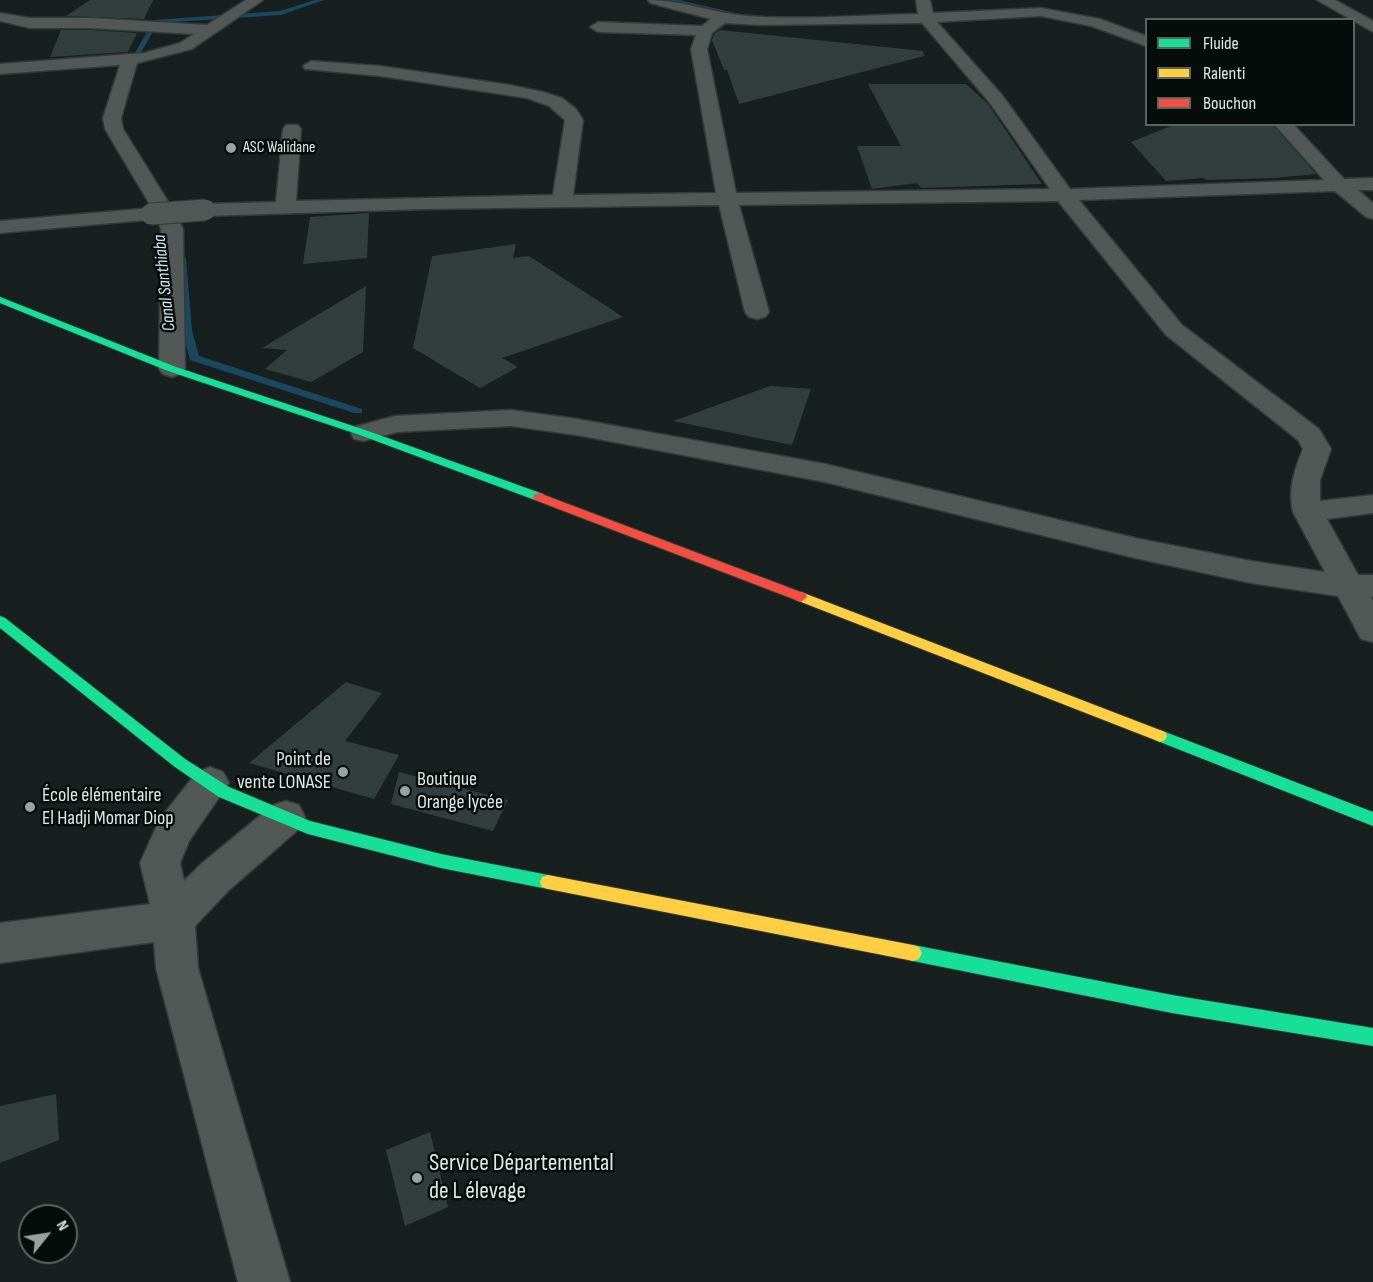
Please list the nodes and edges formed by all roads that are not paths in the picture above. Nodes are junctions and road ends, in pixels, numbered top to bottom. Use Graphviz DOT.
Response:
graph roads {
  1 [pos="256,0"];
  2 [pos="655,0"];
  3 [pos="1324,0"];
  4 [pos="925,9"];
  5 [pos="0,17"];
  6 [pos="722,18"];
  7 [pos="598,27"];
  8 [pos="1373,27"];
  9 [pos="210,30"];
  10 [pos="705,31"];
  11 [pos="1145,41"];
  12 [pos="130,59"];
  13 [pos="310,66"];
  14 [pos="0,69"];
  15 [pos="1285,126"];
  16 [pos="292,129"];
  17 [pos="1373,184"];
  18 [pos="1339,185"];
  19 [pos="1064,195"];
  20 [pos="727,200"];
  21 [pos="562,202"];
  22 [pos="286,206"];
  23 [pos="1373,213"];
  24 [pos="0,227"];
  25 [pos="0,300"];
  26 [pos="757,312"];
  27 [pos="172,369"];
  28 [pos="364,433"];
  29 [pos="1373,504"];
  30 [pos="1308,512"];
  31 [pos="1361,586"];
  32 [pos="0,621"];
  33 [pos="1373,630"];
  34 [pos="210,783"];
  35 [pos="286,818"];
  36 [pos="1373,819"];
  37 [pos="174,920"];
  38 [pos="0,943"];
  39 [pos="1373,1037"];
  40 [pos="264,1282"];
  1 -- 9 [label="street"];
  2 -- 6 [label="street"];
  3 -- 8 [label="street"];
  4 -- 6 [label="street"];
  4 -- 11 [label="street"];
  4 -- 19 [label="street"];
  5 -- 9 [label="street"];
  6 -- 10 [label="street"];
  7 -- 10 [label="street"];
  9 -- 12 [label="street"];
  10 -- 20 [label="street"];
  12 -- 14 [label="street"];
  12 -- 27 [label="street"];
  13 -- 21 [label="street"];
  15 -- 18 [label="street"];
  16 -- 22 [label="street"];
  17 -- 18 [label="street"];
  18 -- 19 [label="street"];
  18 -- 23 [label="street"];
  19 -- 20 [label="street"];
  19 -- 30 [label="street"];
  20 -- 21 [label="street"];
  20 -- 26 [label="street"];
  21 -- 22 [label="street"];
  22 -- 24 [label="street, bridge"];
  25 -- 27 [label="street"];
  27 -- 28 [label="street"];
  28 -- 31 [label="street"];
  28 -- 36 [label="street"];
  29 -- 30 [label="street"];
  30 -- 31 [label="street"];
  31 -- 33 [label="street"];
  32 -- 34 [label="street"];
  34 -- 35 [label="street"];
  34 -- 37 [label="street"];
  35 -- 37 [label="street"];
  35 -- 39 [label="street"];
  37 -- 38 [label="street"];
  37 -- 40 [label="street"];
}
